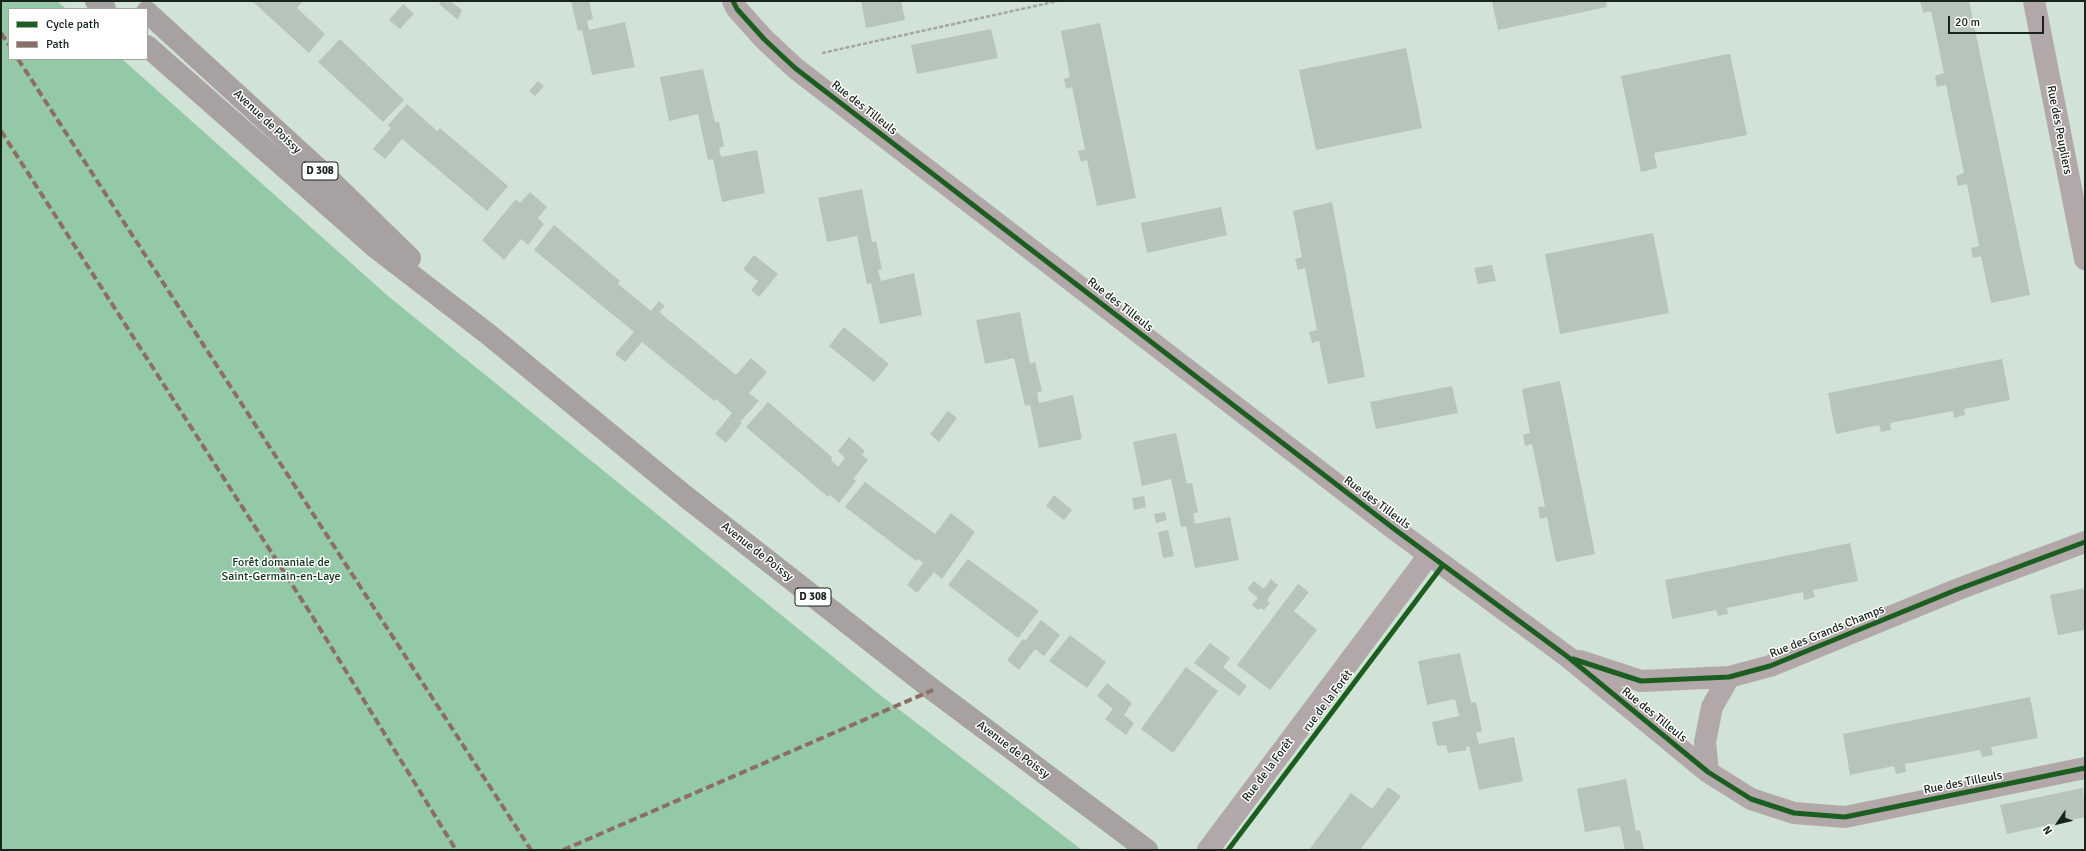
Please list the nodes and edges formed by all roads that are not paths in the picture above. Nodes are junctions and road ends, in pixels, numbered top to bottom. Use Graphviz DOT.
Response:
graph roads {
  1 [pos="96,1"];
  2 [pos="135,1"];
  3 [pos="733,1"];
  4 [pos="2034,1"];
  5 [pos="104,8"];
  6 [pos="143,8"];
  7 [pos="148,13"];
  8 [pos="148,47"];
  9 [pos="2085,259"];
  10 [pos="488,334"];
  11 [pos="2085,542"];
  12 [pos="1429,555"];
  13 [pos="1568,657"];
  14 [pos="1730,677"];
  15 [pos="2085,768"];
  16 [pos="1708,772"];
  17 [pos="1147,850"];
  18 [pos="1208,850"];
  1 -- 5 [label="main road"];
  2 -- 6 [label="main road"];
  3 -- 12 [label="street, Rue des Tilleuls"];
  4 -- 9 [label="street, Rue des Peupliers"];
  7 -- 10 [label="main road, Avenue de Poissy / D 308"];
  8 -- 10 [label="main road, Avenue de Poissy / D 308"];
  10 -- 17 [label="main road, Avenue de Poissy / D 308"];
  11 -- 14 [label="street, Rue des Grands Champs"];
  12 -- 13 [label="street, Rue des Tilleuls"];
  12 -- 18 [label="street, Rue de la Forêt"];
  13 -- 14 [label="street, Rue des Grands Champs"];
  13 -- 16 [label="street, Rue des Tilleuls"];
  14 -- 16 [label="street"];
  15 -- 16 [label="street, Rue des Tilleuls"];
}
